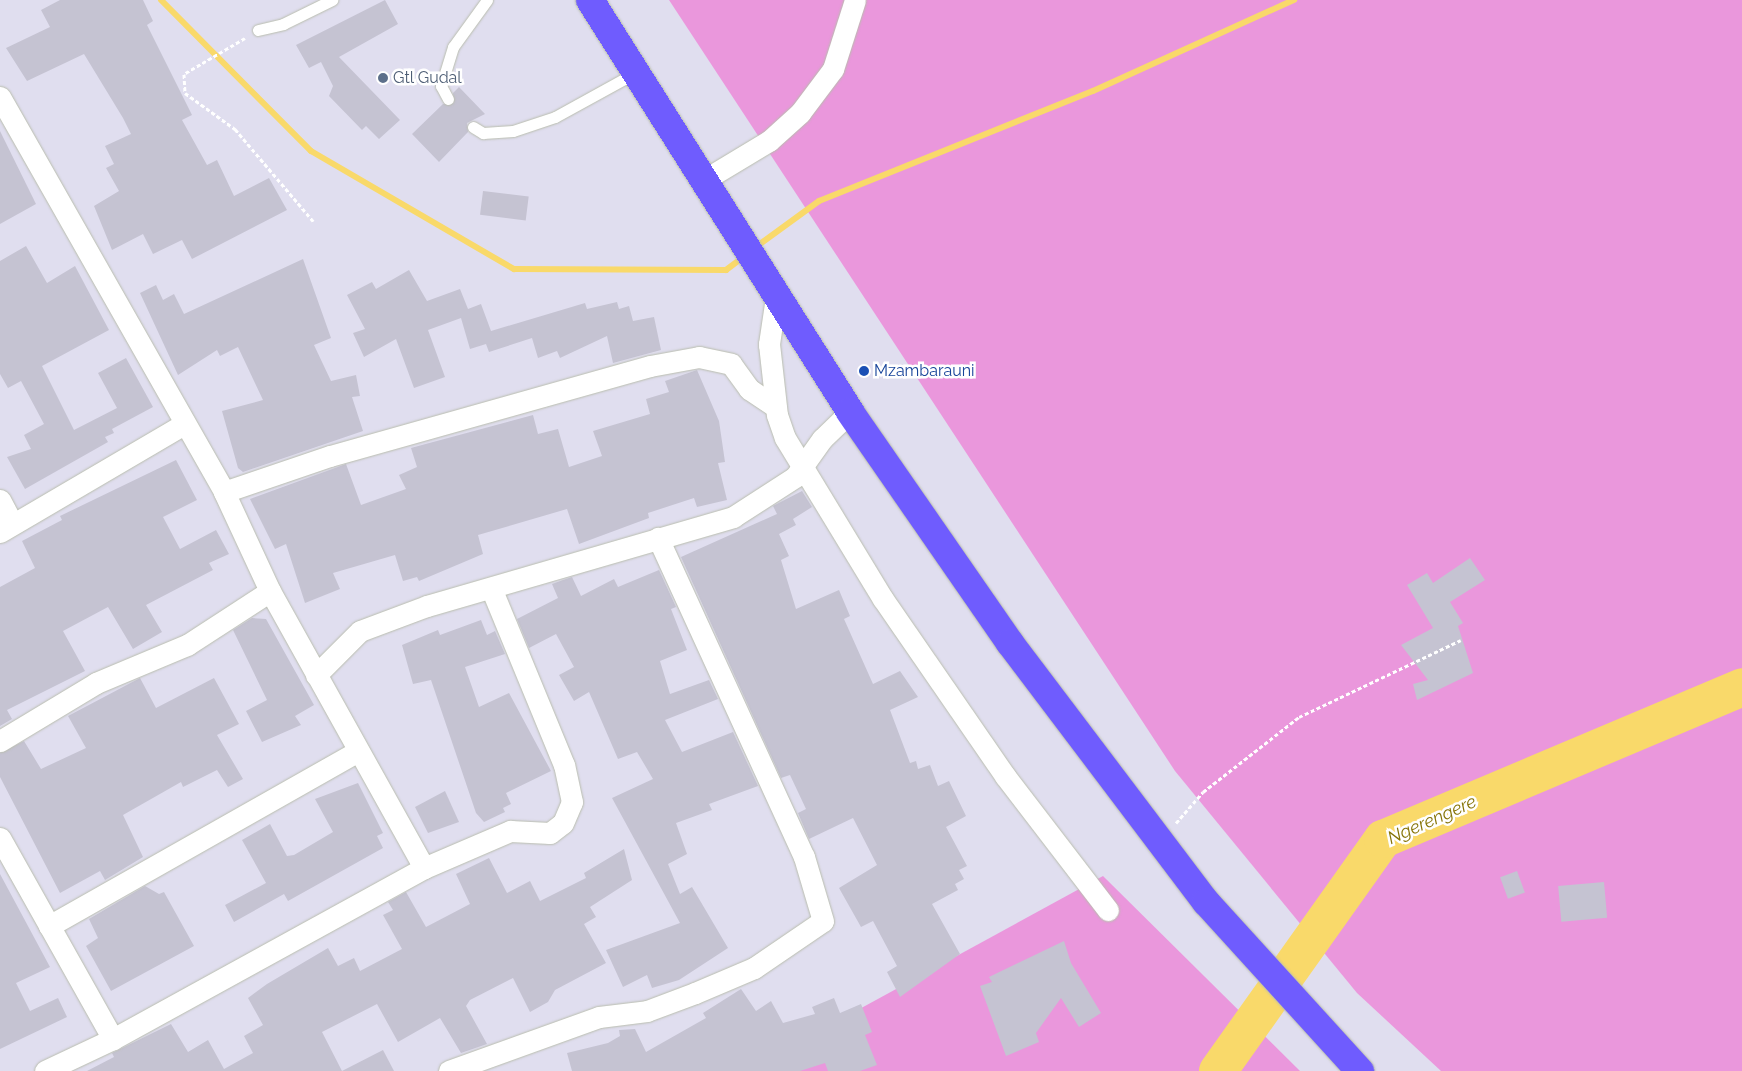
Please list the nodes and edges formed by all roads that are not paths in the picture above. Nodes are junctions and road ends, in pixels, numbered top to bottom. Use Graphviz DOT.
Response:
graph roads {
  1 [pos="332,0"];
  2 [pos="487,0"];
  3 [pos="590,0"];
  4 [pos="855,0"];
  5 [pos="258,30"];
  6 [pos="636,72"];
  7 [pos="448,99"];
  8 [pos="2,107"];
  9 [pos="473,126"];
  10 [pos="704,180"];
  11 [pos="770,285"];
  12 [pos="776,407"];
  13 [pos="850,412"];
  14 [pos="184,424"];
  15 [pos="802,465"];
  16 [pos="224,492"];
  17 [pos="0,500"];
  18 [pos="6,528"];
  19 [pos="658,538"];
  20 [pos="492,590"];
  21 [pos="270,591"];
  22 [pos="316,674"];
  23 [pos="0,741"];
  24 [pos="358,750"];
  25 [pos="0,838"];
  26 [pos="424,868"];
  27 [pos="1108,910"];
  28 [pos="49,926"];
  29 [pos="113,1039"];
  30 [pos="45,1071"];
  31 [pos="449,1071"];
  32 [pos="1360,1071"];
  1 -- 5 [label="lane"];
  2 -- 7 [label="lane"];
  3 -- 6 [label="highway"];
  4 -- 10 [label="street"];
  6 -- 9 [label="lane"];
  6 -- 10 [label="highway"];
  8 -- 14 [label="street"];
  10 -- 11 [label="highway"];
  11 -- 12 [label="street"];
  11 -- 13 [label="highway"];
  12 -- 15 [label="street"];
  12 -- 16 [label="street"];
  13 -- 15 [label="street"];
  13 -- 32 [label="highway"];
  14 -- 16 [label="street"];
  14 -- 18 [label="street"];
  15 -- 19 [label="street"];
  15 -- 27 [label="street"];
  16 -- 21 [label="street"];
  17 -- 18 [label="street"];
  19 -- 20 [label="street"];
  19 -- 31 [label="street"];
  20 -- 22 [label="street"];
  20 -- 26 [label="street"];
  21 -- 22 [label="street"];
  21 -- 23 [label="street"];
  22 -- 24 [label="street"];
  24 -- 26 [label="street"];
  24 -- 28 [label="street"];
  25 -- 28 [label="street"];
  26 -- 29 [label="street"];
  28 -- 29 [label="street"];
  29 -- 30 [label="street"];
}
